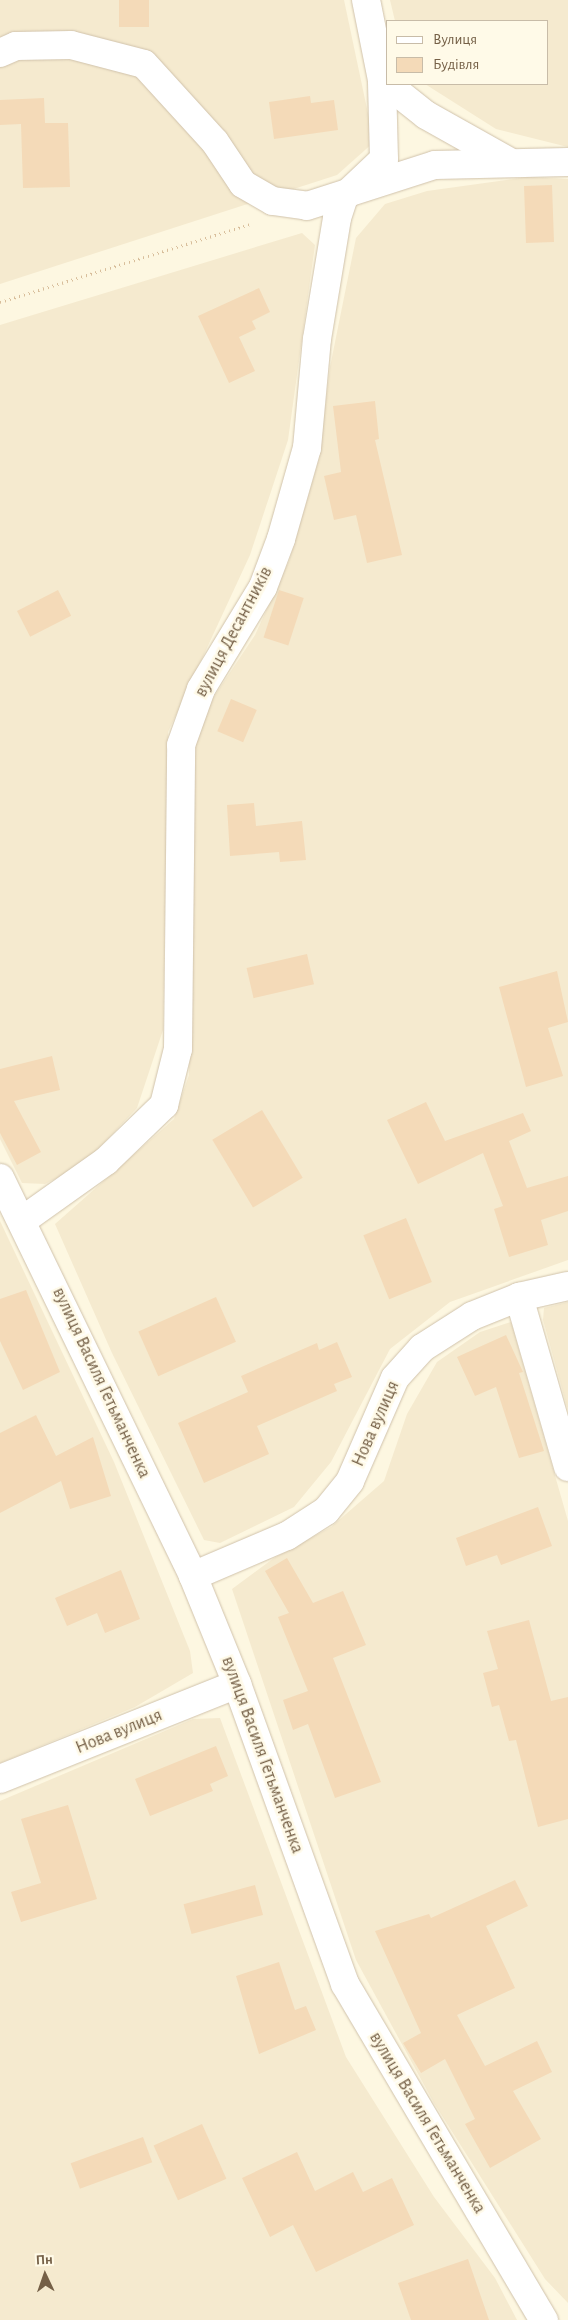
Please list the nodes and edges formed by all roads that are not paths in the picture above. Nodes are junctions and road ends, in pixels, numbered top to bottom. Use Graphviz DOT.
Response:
graph roads {
  1 [pos="366,0"];
  2 [pos="0,53"];
  3 [pos="386,82"];
  4 [pos="390,85"];
  5 [pos="508,161"];
  6 [pos="568,162"];
  7 [pos="344,197"];
  8 [pos="0,1178"];
  9 [pos="23,1220"];
  10 [pos="568,1286"];
  11 [pos="519,1297"];
  12 [pos="568,1467"];
  13 [pos="193,1576"];
  14 [pos="237,1684"];
  15 [pos="0,1779"];
  16 [pos="544,2320"];
  1 -- 3 [label="street"];
  2 -- 7 [label="street"];
  3 -- 7 [label="street"];
  4 -- 5 [label="street"];
  5 -- 6 [label="street"];
  5 -- 7 [label="street"];
  7 -- 9 [label="street, вулиця Десантників"];
  8 -- 9 [label="street, вулиця Василя Гетьманченка"];
  9 -- 13 [label="street, вулиця Василя Гетьманченка"];
  10 -- 11 [label="street, Нова вулиця"];
  11 -- 12 [label="street"];
  11 -- 13 [label="street, Нова вулиця"];
  13 -- 14 [label="street, вулиця Василя Гетьманченка"];
  14 -- 15 [label="street, Нова вулиця"];
  14 -- 16 [label="street, вулиця Василя Гетьманченка"];
}
